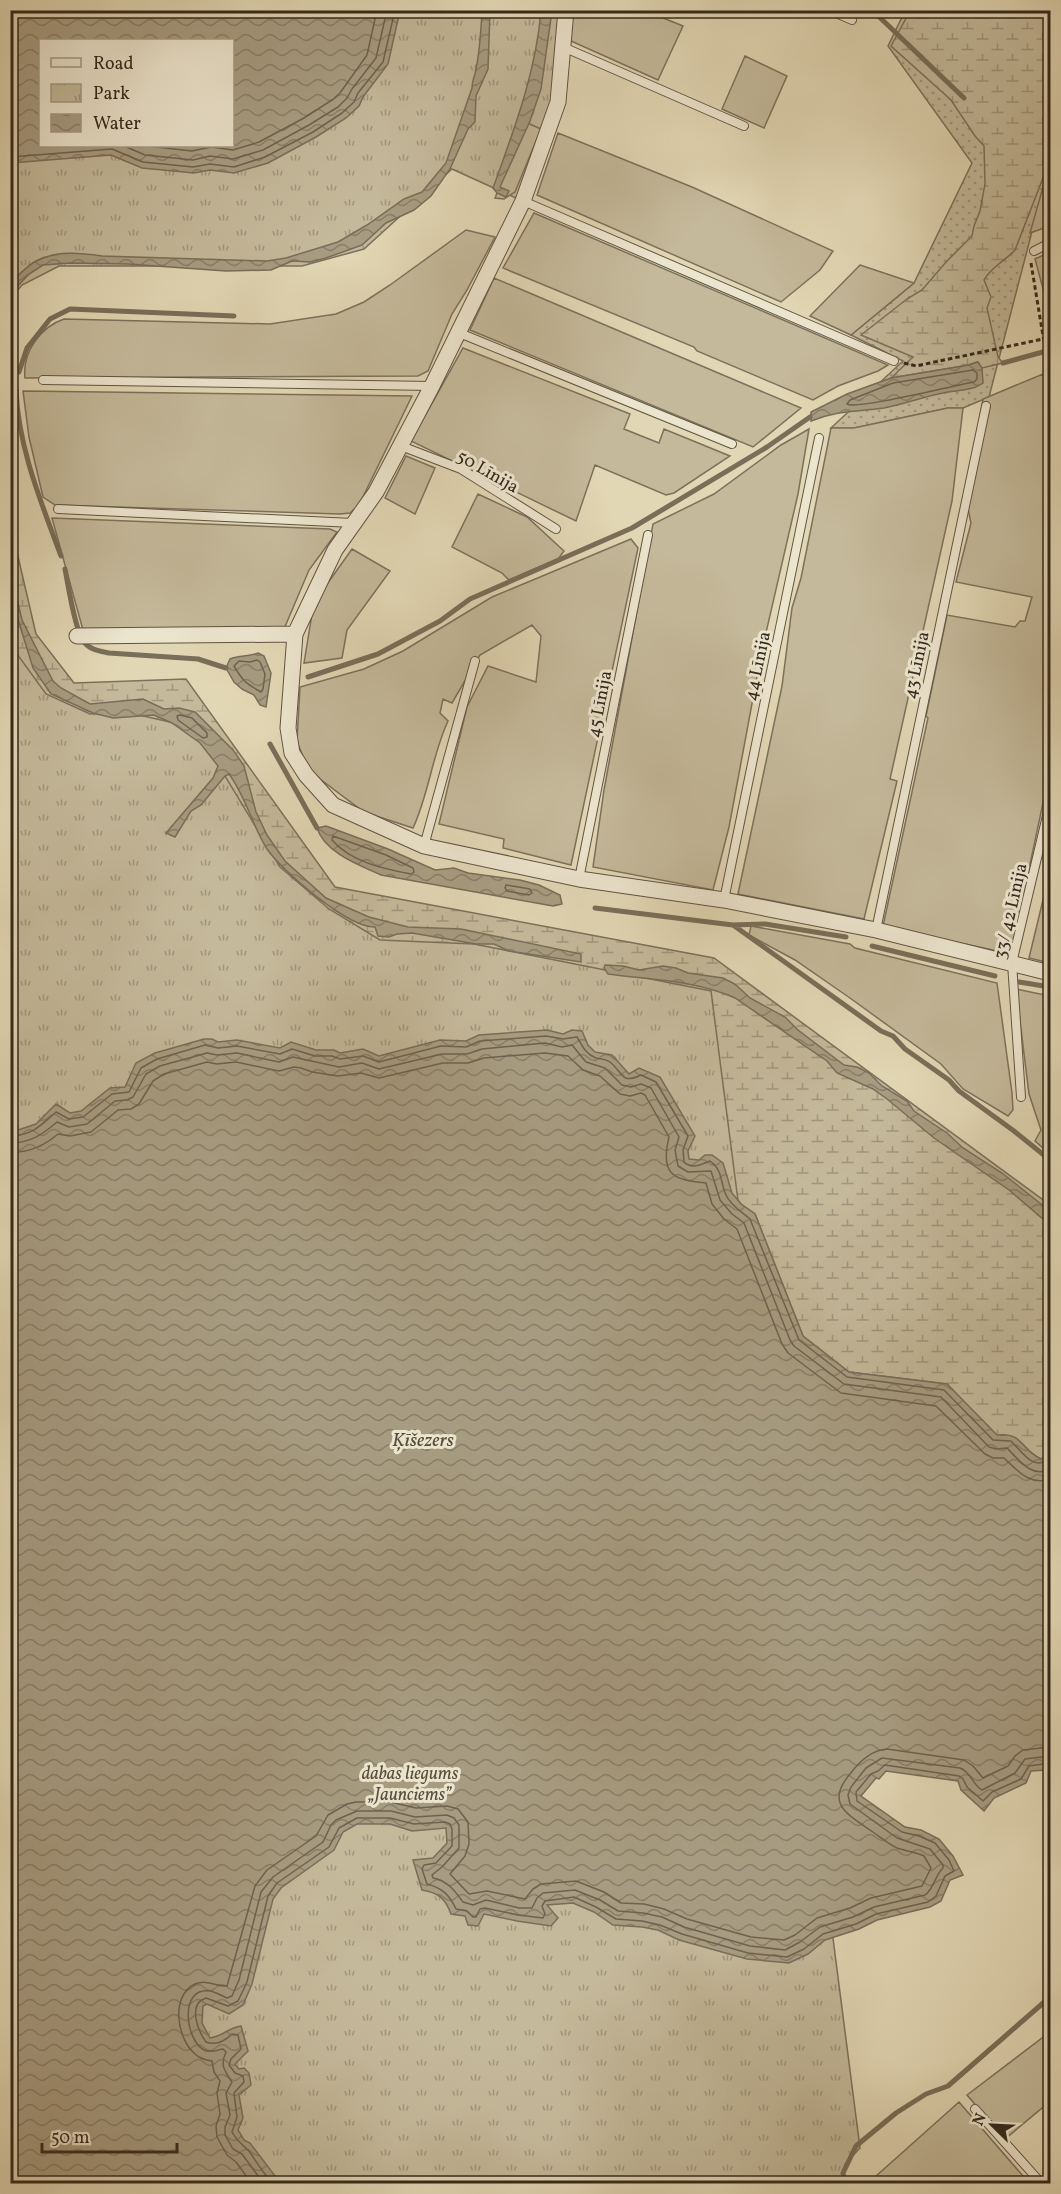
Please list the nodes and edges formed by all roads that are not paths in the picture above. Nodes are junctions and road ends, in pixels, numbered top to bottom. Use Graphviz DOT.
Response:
graph roads {
  1 [pos="566,10"];
  2 [pos="829,10"];
  3 [pos="852,20"];
  4 [pos="563,46"];
  5 [pos="744,126"];
  6 [pos="523,201"];
  7 [pos="1050,243"];
  8 [pos="1035,251"];
  9 [pos="457,332"];
  10 [pos="894,361"];
  11 [pos="43,380"];
  12 [pos="432,386"];
  13 [pos="986,406"];
  14 [pos="819,438"];
  15 [pos="732,444"];
  16 [pos="401,446"];
  17 [pos="58,509"];
  18 [pos="353,523"];
  19 [pos="556,529"];
  20 [pos="648,535"];
  21 [pos="295,634"];
  22 [pos="77,636"];
  23 [pos="475,661"];
  24 [pos="1050,804"];
  25 [pos="423,846"];
  26 [pos="579,879"];
  27 [pos="724,900"];
  28 [pos="876,930"];
  29 [pos="1012,963"];
  30 [pos="1050,973"];
  31 [pos="1021,1097"];
  32 [pos="975,2109"];
  33 [pos="1042,2184"];
  1 -- 4 [label="street"];
  2 -- 3 [label="lane"];
  4 -- 5 [label="lane"];
  4 -- 6 [label="street"];
  6 -- 9 [label="street"];
  6 -- 10 [label="lane"];
  7 -- 8 [label="lane"];
  9 -- 12 [label="street"];
  9 -- 15 [label="lane"];
  11 -- 12 [label="lane"];
  12 -- 16 [label="street"];
  13 -- 28 [label="lane, 43 Līnija"];
  14 -- 27 [label="lane, 44 Līnija"];
  16 -- 18 [label="street"];
  16 -- 19 [label="lane, 50 Līnija"];
  17 -- 18 [label="lane"];
  18 -- 21 [label="street"];
  20 -- 26 [label="lane, 45 Līnija"];
  21 -- 22 [label="street"];
  21 -- 25 [label="street"];
  23 -- 25 [label="lane"];
  24 -- 29 [label="lane, 33/ 42 Līnija"];
  25 -- 26 [label="street"];
  26 -- 27 [label="street"];
  27 -- 28 [label="street"];
  28 -- 29 [label="street"];
  29 -- 30 [label="street"];
  29 -- 31 [label="lane, 33/ 42 Līnija"];
  32 -- 33 [label="lane"];
}
